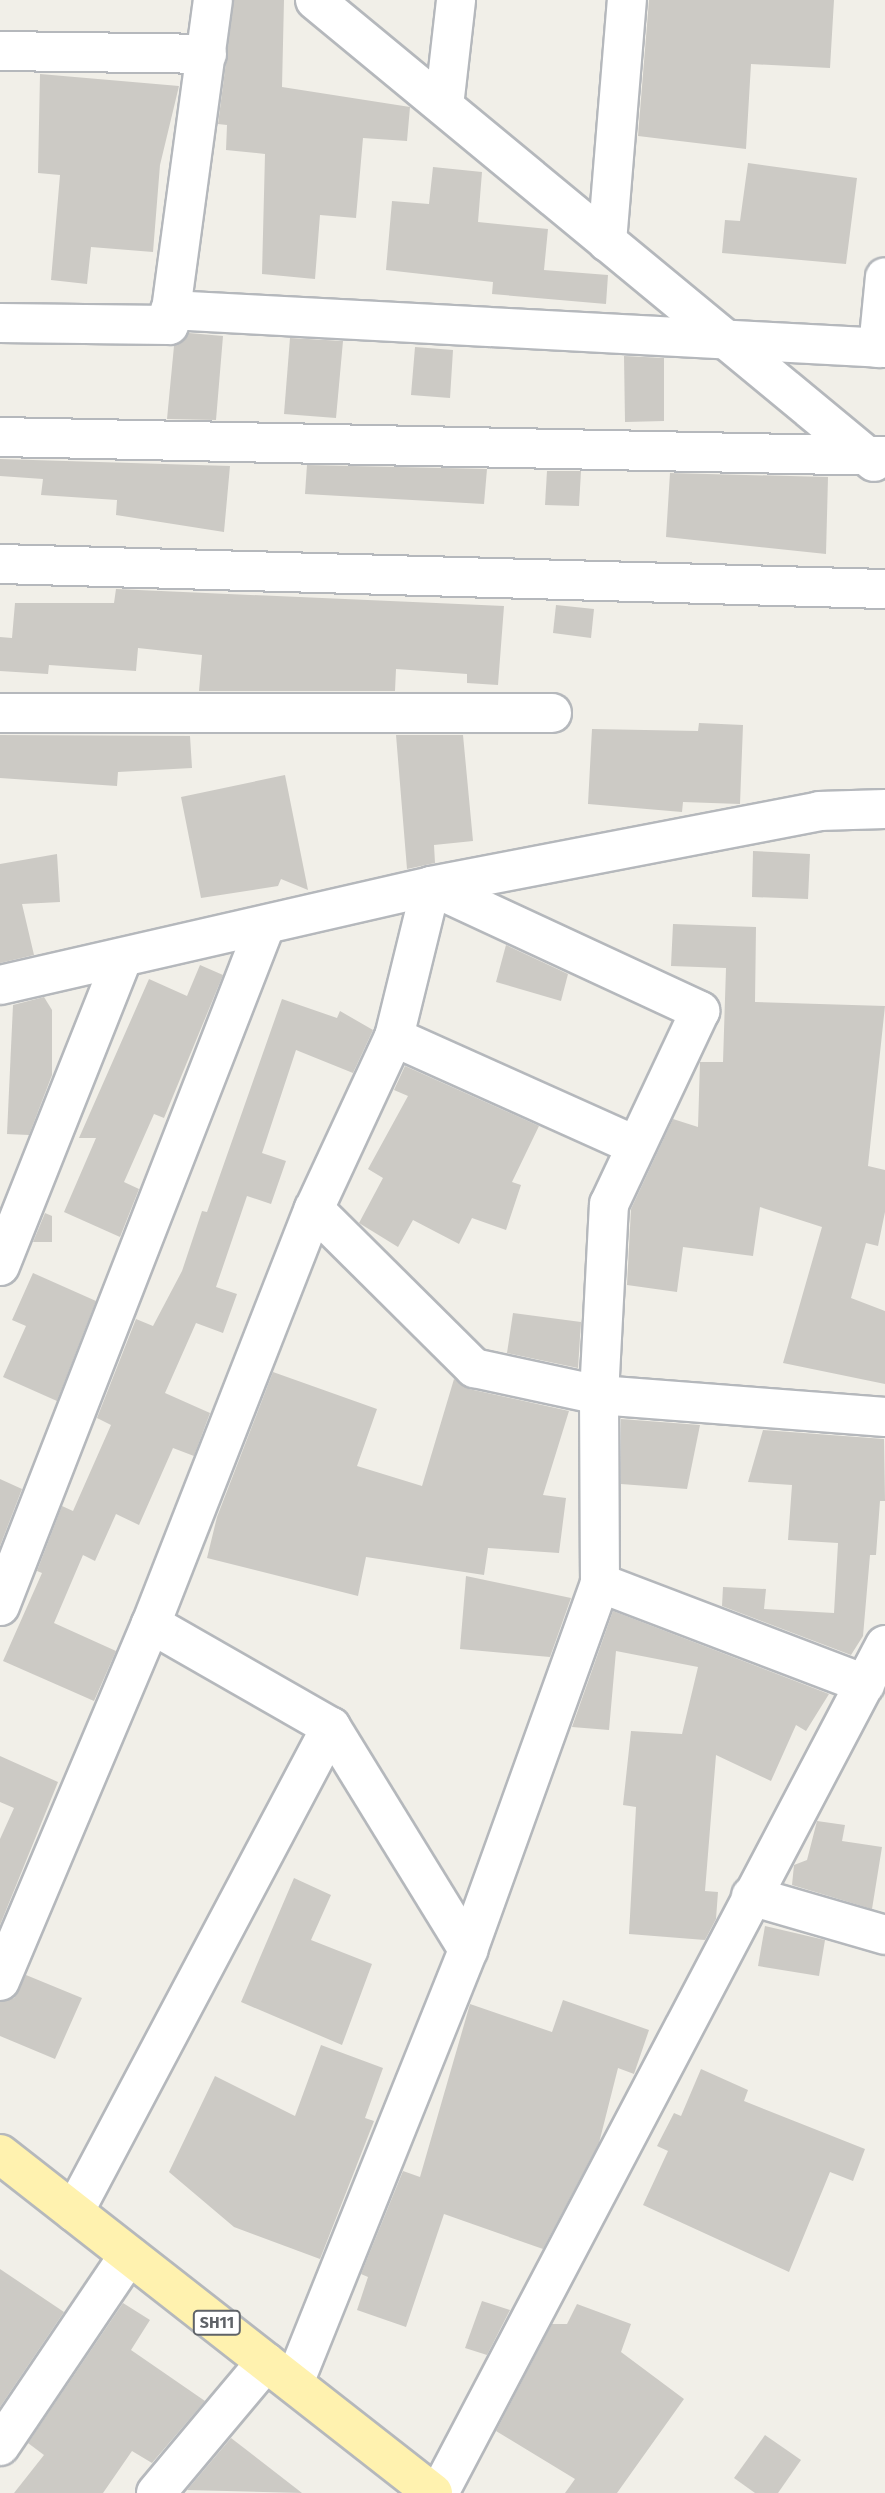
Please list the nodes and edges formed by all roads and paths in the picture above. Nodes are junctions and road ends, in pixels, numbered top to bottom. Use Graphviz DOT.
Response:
graph roads {
  1 [pos="213,0"];
  2 [pos="315,0"];
  3 [pos="456,0"];
  4 [pos="627,0"];
  5 [pos="0,51"];
  6 [pos="207,54"];
  7 [pos="444,106"];
  8 [pos="607,242"];
  9 [pos="885,277"];
  10 [pos="170,310"];
  11 [pos="0,323"];
  12 [pos="721,337"];
  13 [pos="881,348"];
  14 [pos="0,437"];
  15 [pos="879,461"];
  16 [pos="0,564"];
  17 [pos="885,589"];
  18 [pos="0,713"];
  19 [pos="552,713"];
  20 [pos="885,809"];
  21 [pos="431,886"];
  22 [pos="264,929"];
  23 [pos="122,959"];
  24 [pos="0,985"];
  25 [pos="394,1037"];
  26 [pos="636,1146"];
  27 [pos="314,1209"];
  28 [pos="0,1266"];
  29 [pos="599,1395"];
  30 [pos="885,1417"];
  31 [pos="600,1583"];
  32 [pos="0,1606"];
  33 [pos="151,1624"];
  34 [pos="885,1645"];
  35 [pos="865,1684"];
  36 [pos="331,1727"];
  37 [pos="751,1896"];
  38 [pos="885,1935"];
  39 [pos="468,1950"];
  40 [pos="0,1980"];
  41 [pos="0,2154"];
  42 [pos="74,2213"];
  43 [pos="129,2255"];
  44 [pos="280,2372"];
  45 [pos="0,2446"];
  46 [pos="156,2493"];
  47 [pos="433,2493"];
  48 [pos="439,2493"];
  1 -- 6 [label="street"];
  2 -- 7 [label="street"];
  3 -- 7 [label="street"];
  4 -- 8 [label="street"];
  5 -- 6 [label="street"];
  6 -- 10 [label="street"];
  7 -- 8 [label="street"];
  8 -- 12 [label="street"];
  9 -- 13 [label="street"];
  10 -- 11 [label="street"];
  10 -- 12 [label="street"];
  12 -- 13 [label="street"];
  12 -- 15 [label="street"];
  14 -- 15 [label="street"];
  16 -- 17 [label="street"];
  18 -- 19 [label="street"];
  20 -- 21 [label="street"];
  21 -- 22 [label="street"];
  21 -- 25 [label="street"];
  21 -- 26 [label="street"];
  22 -- 23 [label="street"];
  22 -- 32 [label="street"];
  23 -- 24 [label="street"];
  23 -- 28 [label="street"];
  25 -- 26 [label="street"];
  25 -- 27 [label="street"];
  26 -- 29 [label="street"];
  27 -- 29 [label="street"];
  27 -- 33 [label="street"];
  29 -- 30 [label="street"];
  29 -- 31 [label="street"];
  31 -- 35 [label="street"];
  31 -- 39 [label="street"];
  33 -- 36 [label="street"];
  33 -- 40 [label="street"];
  34 -- 35 [label="street"];
  35 -- 37 [label="street"];
  36 -- 39 [label="street"];
  36 -- 42 [label="street"];
  37 -- 38 [label="street"];
  37 -- 48 [label="street"];
  39 -- 44 [label="street"];
  41 -- 42 [label="main road, SH11"];
  42 -- 43 [label="main road, SH11"];
  43 -- 44 [label="main road, SH11"];
  43 -- 45 [label="street"];
  44 -- 46 [label="street"];
  44 -- 47 [label="main road, SH11"];
}
